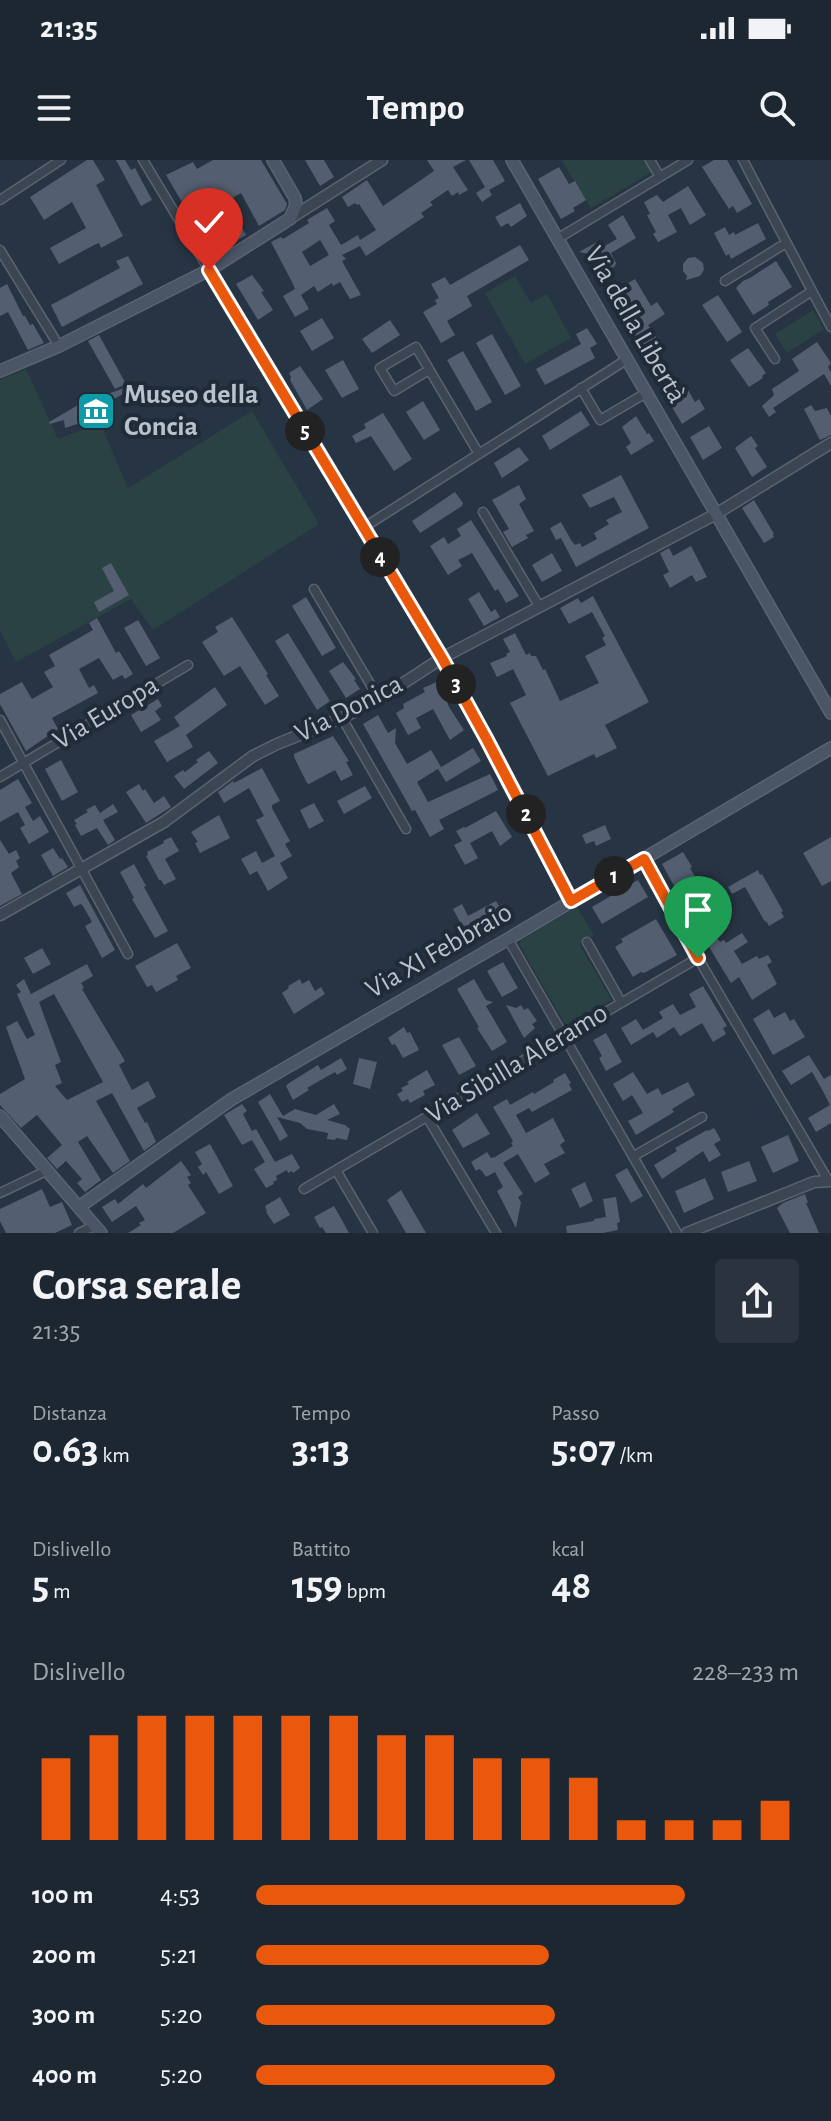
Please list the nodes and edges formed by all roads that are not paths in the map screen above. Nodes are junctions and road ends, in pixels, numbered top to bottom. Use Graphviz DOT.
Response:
graph roads {
  1 [pos="61,160"];
  2 [pos="143,160"];
  3 [pos="273,160"];
  4 [pos="382,160"];
  5 [pos="512,160"];
  6 [pos="650,160"];
  7 [pos="688,160"];
  8 [pos="743,160"];
  9 [pos="660,177"];
  10 [pos="0,200"];
  11 [pos="288,220"];
  12 [pos="557,239"];
  13 [pos="786,243"];
  14 [pos="0,250"];
  15 [pos="209,270"];
  16 [pos="725,281"];
  17 [pos="812,291"];
  18 [pos="831,327"];
  19 [pos="59,346"];
  20 [pos="775,359"];
  21 [pos="626,360"];
  22 [pos="429,370"];
  23 [pos="0,371"];
  24 [pos="581,388"];
  25 [pos="646,393"];
  26 [pos="831,443"];
  27 [pos="479,454"];
  28 [pos="483,512"];
  29 [pos="716,514"];
  30 [pos="363,528"];
  31 [pos="314,589"];
  32 [pos="539,606"];
  33 [pos="442,658"];
  34 [pos="188,665"];
  35 [pos="379,699"];
  36 [pos="831,713"];
  37 [pos="342,718"];
  38 [pos="0,720"];
  39 [pos="831,748"];
  40 [pos="25,762"];
  41 [pos="0,777"];
  42 [pos="406,829"];
  43 [pos="644,859"];
  44 [pos="82,869"];
  45 [pos="571,901"];
  46 [pos="0,915"];
  47 [pos="508,939"];
  48 [pos="587,942"];
  49 [pos="128,954"];
  50 [pos="698,958"];
  51 [pos="621,1002"];
  52 [pos="565,1037"];
  53 [pos="0,1116"];
  54 [pos="427,1117"];
  55 [pos="702,1117"];
  56 [pos="634,1156"];
  57 [pos="48,1170"];
  58 [pos="336,1170"];
  59 [pos="829,1180"];
  60 [pos="304,1189"];
  61 [pos="0,1193"];
  62 [pos="79,1207"];
  63 [pos="98,1229"];
  64 [pos="79,1233"];
  65 [pos="373,1233"];
  66 [pos="496,1233"];
  67 [pos="677,1233"];
  68 [pos="687,1233"];
  1 -- 10 [label="street"];
  2 -- 15 [label="street"];
  3 -- 11 [label="main road"];
  4 -- 11 [label="street"];
  5 -- 12 [label="main road, Via della Libertà"];
  6 -- 9 [label="street"];
  7 -- 9 [label="street"];
  8 -- 13 [label="street"];
  9 -- 12 [label="street"];
  11 -- 15 [label="main road"];
  12 -- 21 [label="main road, Via della Libertà"];
  13 -- 16 [label="street"];
  13 -- 17 [label="street"];
  14 -- 19 [label="street"];
  15 -- 19 [label="main road"];
  15 -- 30 [label="street"];
  17 -- 18 [label="street"];
  17 -- 20 [label="street"];
  19 -- 23 [label="main road"];
  21 -- 24 [label="street"];
  21 -- 25 [label="main road, Via della Libertà"];
  22 -- 22 [label="street"];
  22 -- 27 [label="street"];
  24 -- 25 [label="street"];
  24 -- 27 [label="street"];
  25 -- 29 [label="main road, Via della Libertà"];
  26 -- 29 [label="street, Via Donica"];
  27 -- 30 [label="street"];
  28 -- 32 [label="street"];
  29 -- 32 [label="street, Via Donica"];
  29 -- 36 [label="main road, Via della Libertà"];
  30 -- 33 [label="street"];
  31 -- 35 [label="street"];
  32 -- 33 [label="street, Via Donica"];
  33 -- 35 [label="street, Via Donica"];
  33 -- 45 [label="street"];
  34 -- 40 [label="street, Via Europa"];
  35 -- 37 [label="street, Via Donica"];
  37 -- 42 [label="street"];
  37 -- 44 [label="street, Via Donica"];
  38 -- 40 [label="street"];
  39 -- 43 [label="main road, Via XI Febbraio"];
  40 -- 41 [label="street, Via Europa"];
  40 -- 44 [label="street"];
  43 -- 45 [label="main road, Via XI Febbraio"];
  43 -- 50 [label="street"];
  44 -- 46 [label="street, Via Donica"];
  44 -- 49 [label="street"];
  45 -- 47 [label="main road, Via XI Febbraio"];
  47 -- 52 [label="street"];
  47 -- 62 [label="main road, Via XI Febbraio"];
  48 -- 51 [label="street"];
  50 -- 51 [label="street, Via Sibilla Aleramo"];
  50 -- 59 [label="street"];
  51 -- 52 [label="street, Via Sibilla Aleramo"];
  52 -- 54 [label="street, Via Sibilla Aleramo"];
  52 -- 56 [label="street"];
  53 -- 57 [label="main road"];
  54 -- 58 [label="street, Via Sibilla Aleramo"];
  54 -- 66 [label="street"];
  55 -- 56 [label="street"];
  56 -- 67 [label="street"];
  57 -- 61 [label="street"];
  57 -- 62 [label="main road"];
  58 -- 60 [label="street, Via Sibilla Aleramo"];
  58 -- 65 [label="street"];
  59 -- 68 [label="street"];
  62 -- 63 [label="main road"];
  63 -- 64 [label="street"];
}
